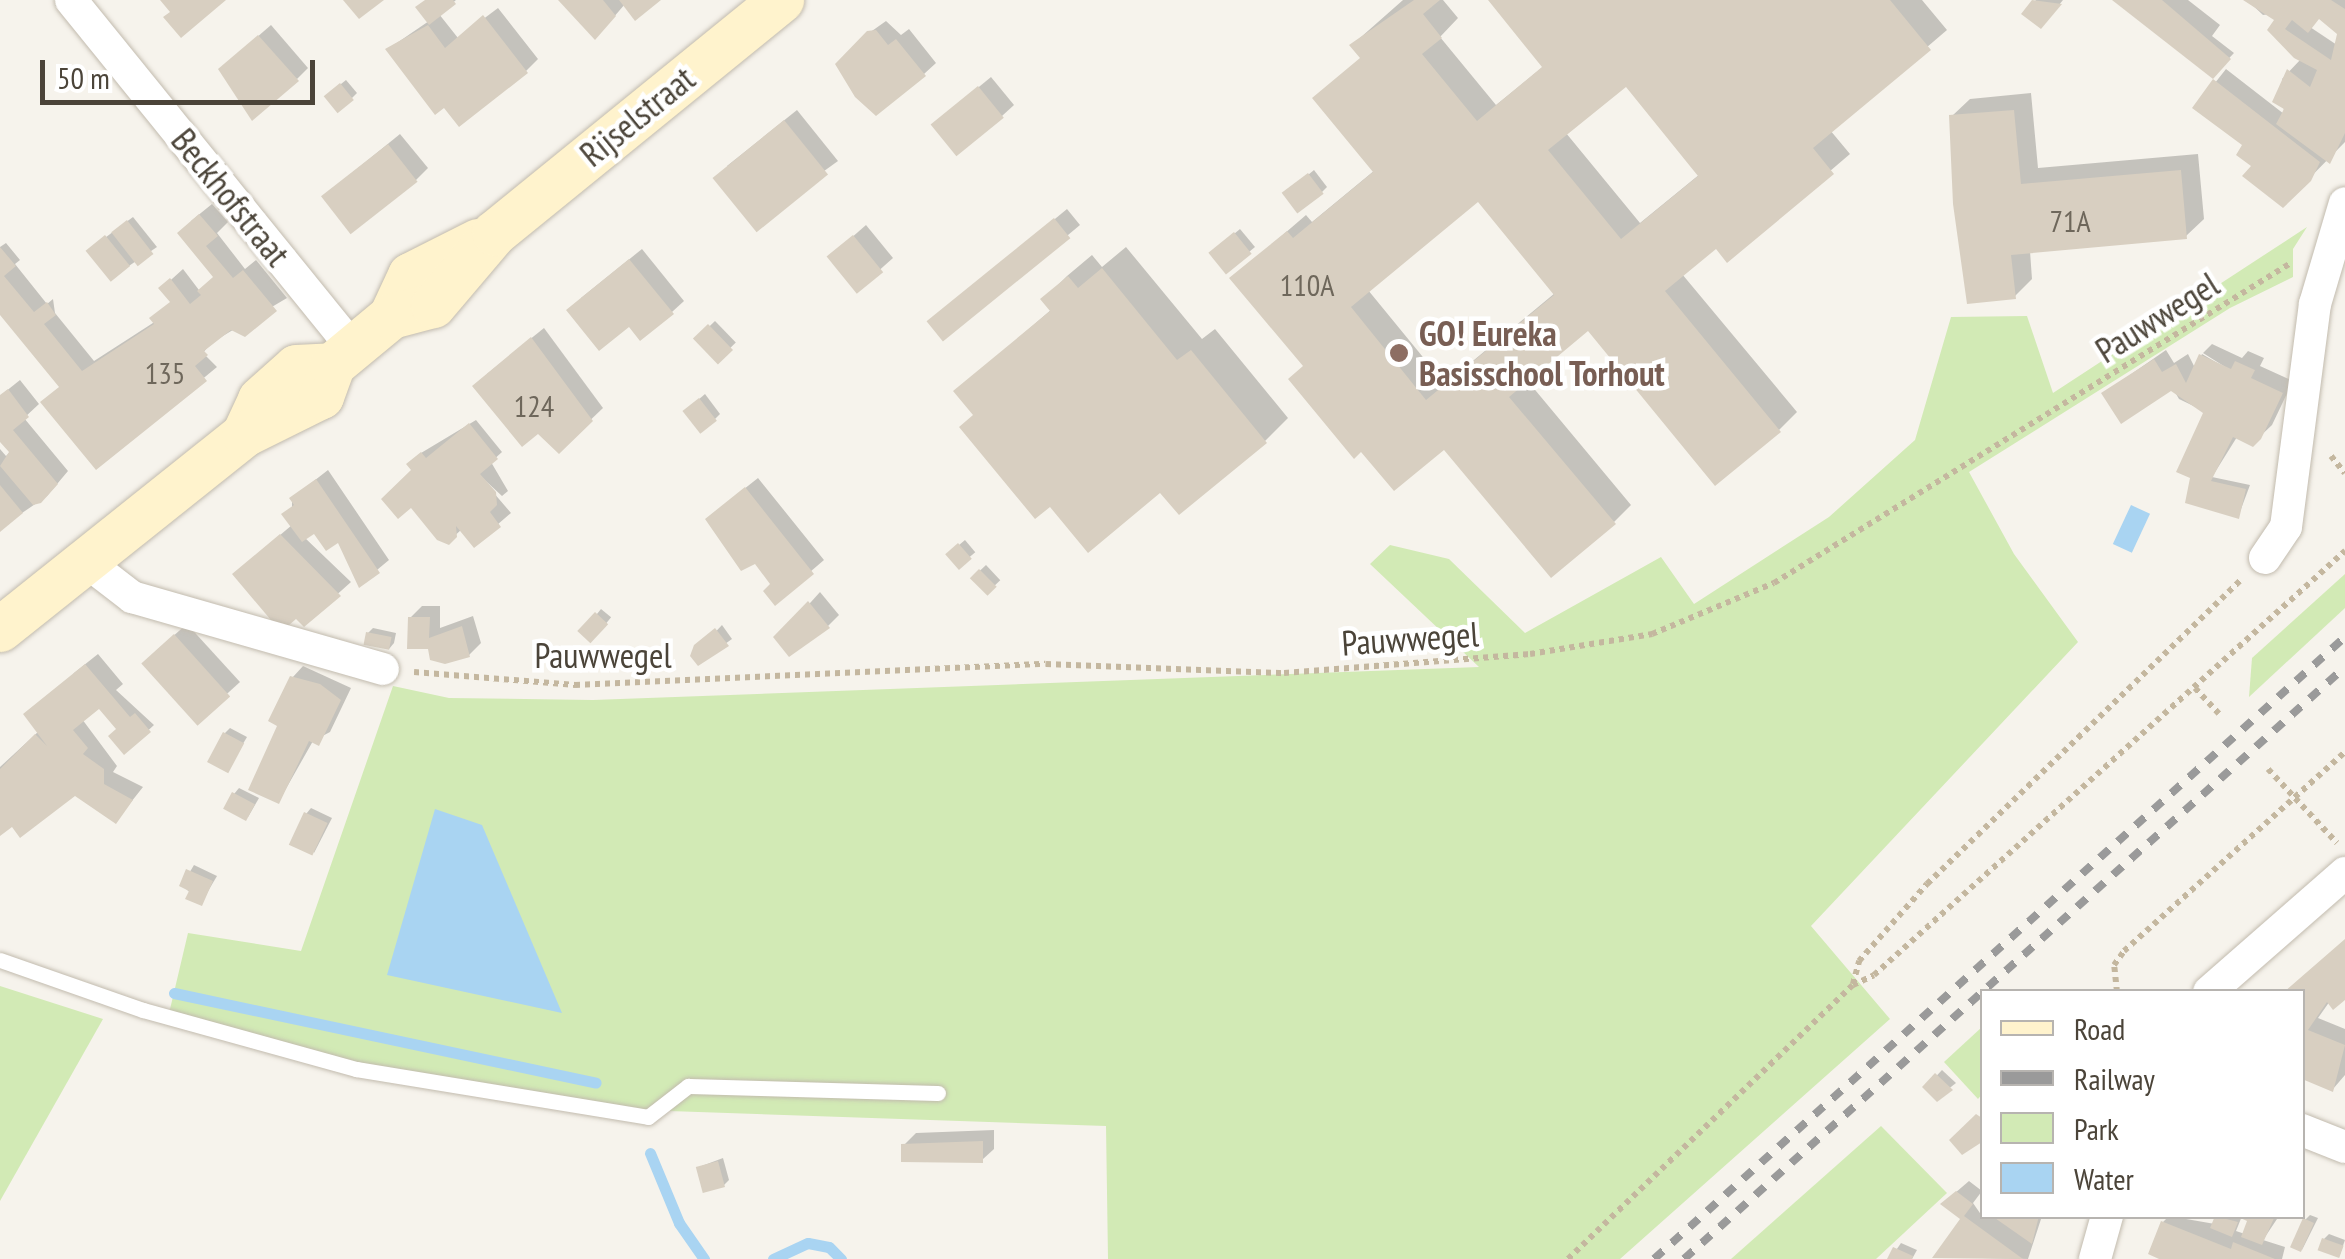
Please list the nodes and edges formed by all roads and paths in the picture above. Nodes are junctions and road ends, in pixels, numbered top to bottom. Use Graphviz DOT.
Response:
graph roads {
  1 [pos="71,0"];
  2 [pos="782,0"];
  3 [pos="2345,203"];
  4 [pos="2332,237"];
  5 [pos="342,356"];
  6 [pos="2345,551"];
  7 [pos="2266,558"];
  8 [pos="84,560"];
  9 [pos="0,629"];
  10 [pos="383,669"];
  11 [pos="2195,688"];
  12 [pos="2219,714"];
  13 [pos="2345,752"];
  14 [pos="2268,769"];
  15 [pos="2294,798"];
  16 [pos="2345,851"];
  17 [pos="2345,874"];
  18 [pos="0,960"];
  19 [pos="1853,985"];
  20 [pos="2117,989"];
  21 [pos="2212,989"];
  22 [pos="938,1092"];
  23 [pos="2305,1131"];
  24 [pos="2345,1147"];
  25 [pos="2106,1219"];
  26 [pos="1568,1259"];
  27 [pos="2095,1259"];
  1 -- 5 [label="street, Beckhofstraat"];
  2 -- 5 [label="street, Rijselstraat"];
  3 -- 4 [label="street"];
  4 -- 7 [label="street"];
  4 -- 10 [label="path, Pauwwegel"];
  5 -- 8 [label="street, Rijselstraat"];
  6 -- 11 [label="path"];
  7 -- 19 [label="path"];
  8 -- 9 [label="street, Rijselstraat"];
  8 -- 10 [label="street"];
  11 -- 12 [label="path"];
  11 -- 19 [label="path"];
  13 -- 15 [label="path"];
  14 -- 15 [label="path"];
  15 -- 16 [label="path"];
  15 -- 20 [label="path"];
  17 -- 21 [label="street"];
  18 -- 22 [label="lane"];
  19 -- 26 [label="path"];
  23 -- 24 [label="street"];
  25 -- 27 [label="street"];
}
